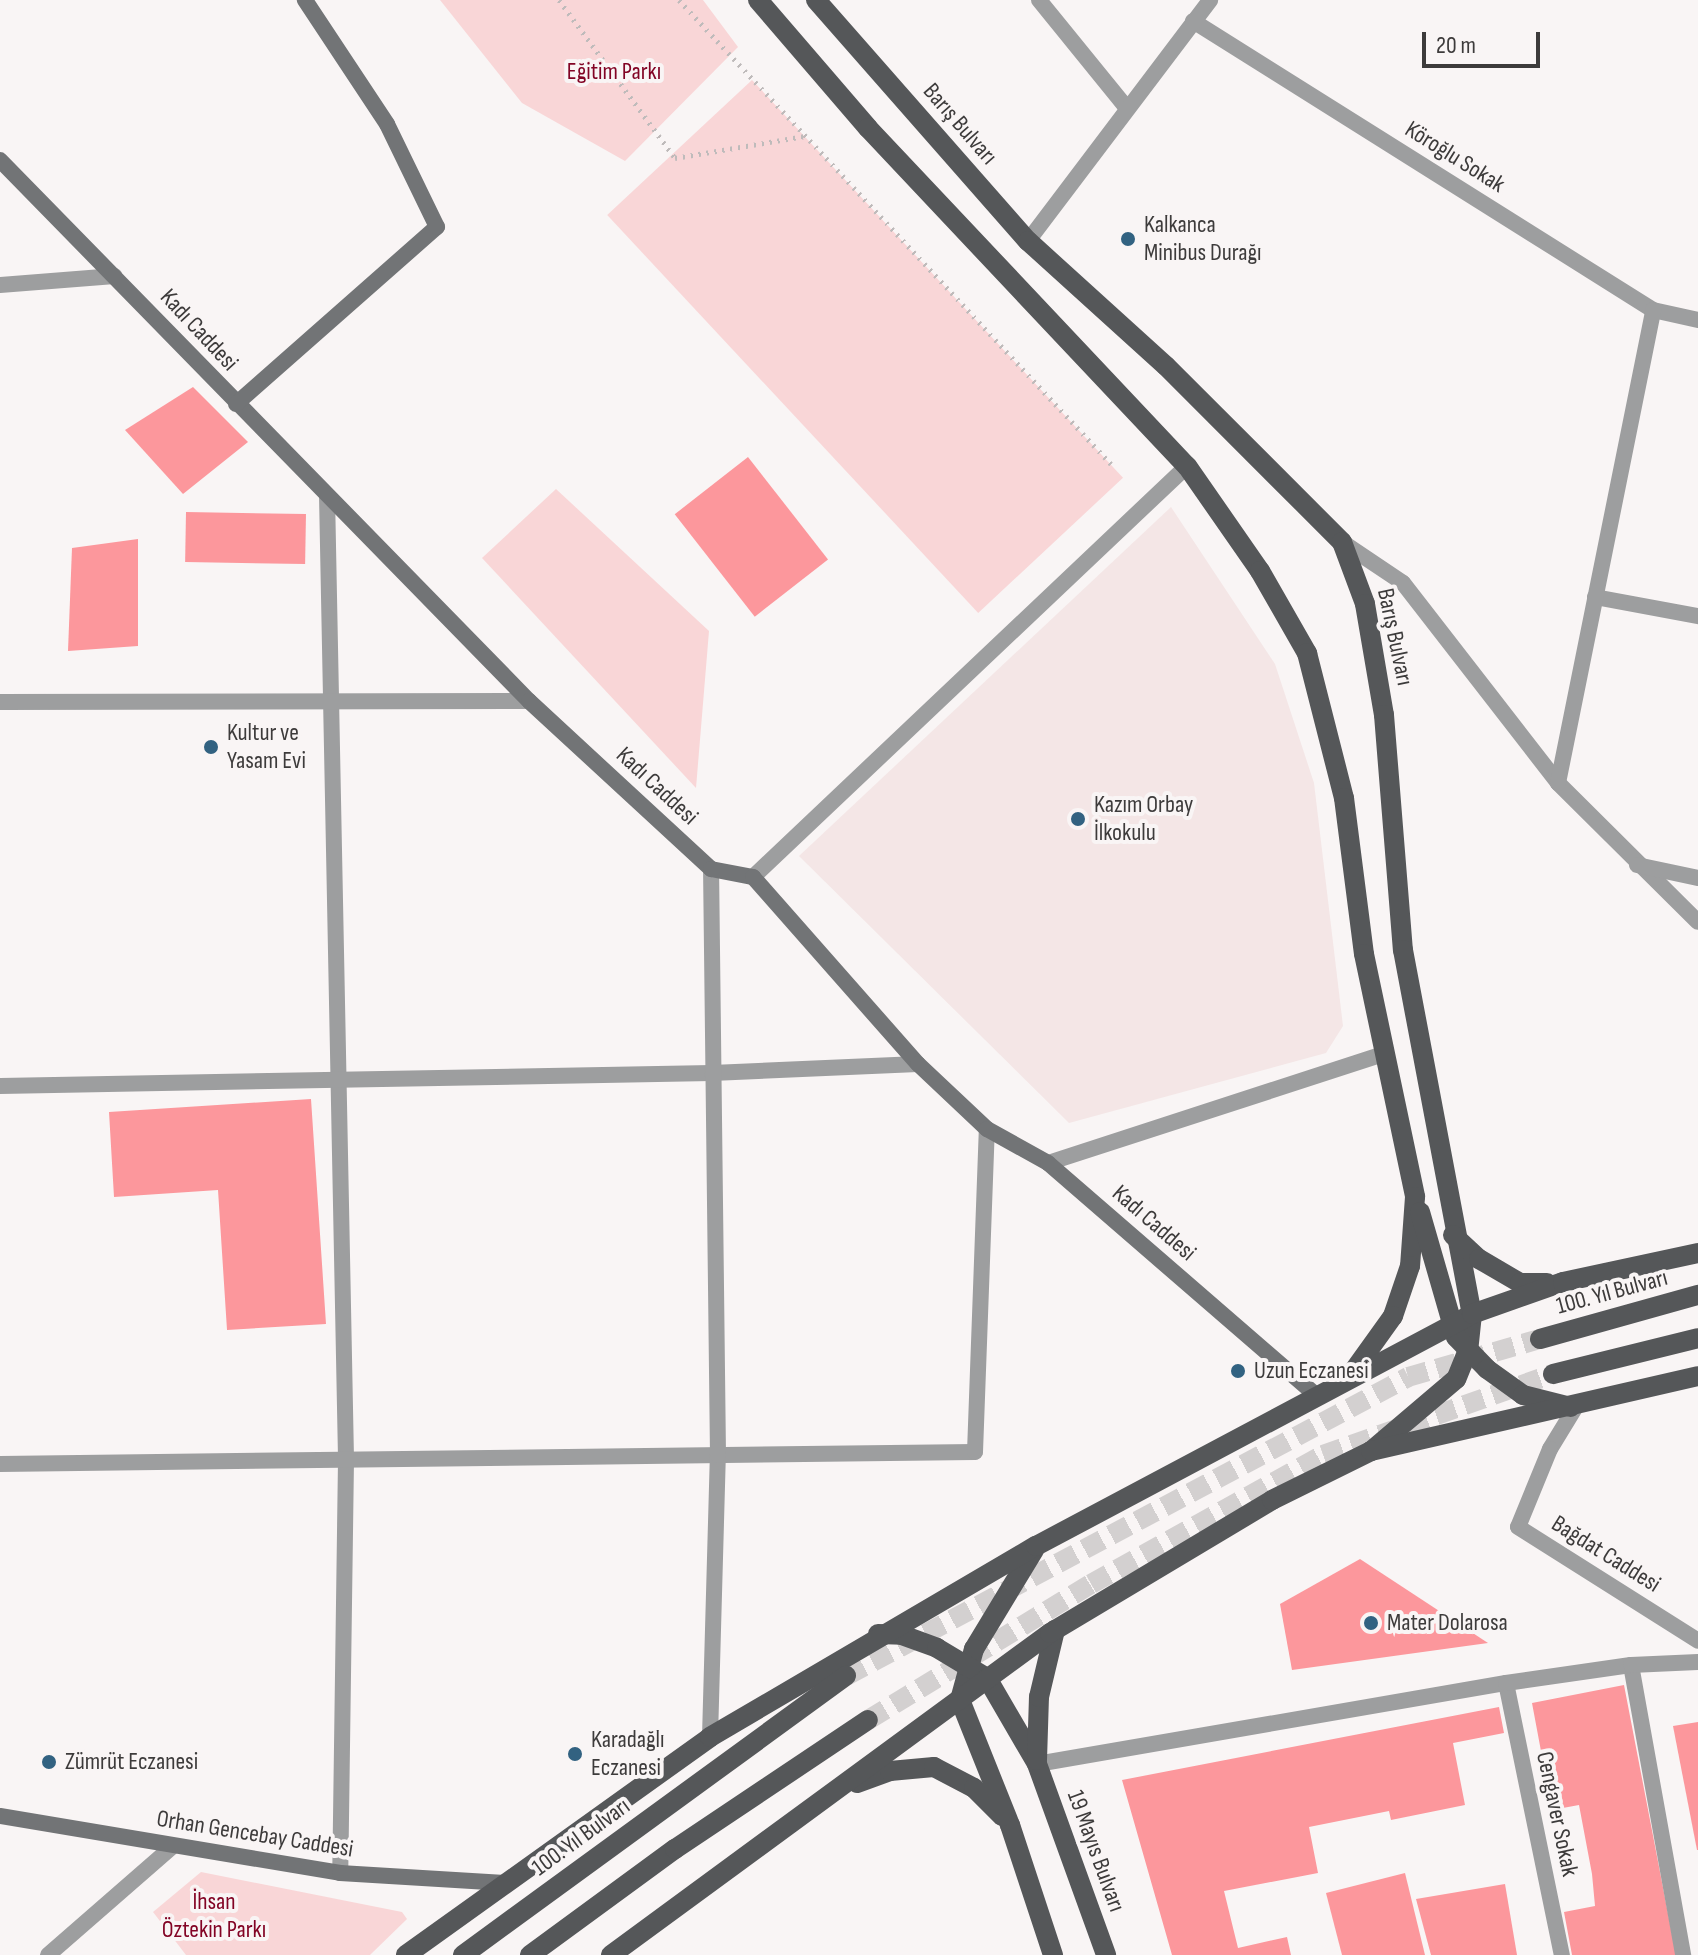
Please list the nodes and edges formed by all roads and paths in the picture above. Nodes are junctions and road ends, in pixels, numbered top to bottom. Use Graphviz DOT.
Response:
graph roads {
  1 [pos="305,0"];
  2 [pos="559,0"];
  3 [pos="679,0"];
  4 [pos="758,0"];
  5 [pos="816,0"];
  6 [pos="1039,0"];
  7 [pos="1210,0"];
  8 [pos="1193,21"];
  9 [pos="1126,107"];
  10 [pos="806,136"];
  11 [pos="0,160"];
  12 [pos="1028,241"];
  13 [pos="115,276"];
  14 [pos="0,285"];
  15 [pos="1653,310"];
  16 [pos="1698,320"];
  17 [pos="236,404"];
  18 [pos="1111,464"];
  19 [pos="1187,466"];
  20 [pos="327,495"];
  21 [pos="1342,542"];
  22 [pos="1595,597"];
  23 [pos="1698,616"];
  24 [pos="330,701"];
  25 [pos="529,701"];
  26 [pos="0,702"];
  27 [pos="1558,783"];
  28 [pos="1635,865"];
  29 [pos="711,869"];
  30 [pos="753,877"];
  31 [pos="1698,878"];
  32 [pos="1698,922"];
  33 [pos="1384,1054"];
  34 [pos="918,1064"];
  35 [pos="712,1073"];
  36 [pos="339,1081"];
  37 [pos="0,1086"];
  38 [pos="987,1129"];
  39 [pos="1048,1163"];
  40 [pos="1415,1197"];
  41 [pos="1453,1235"];
  42 [pos="1698,1253"];
  43 [pos="1563,1282"];
  44 [pos="1698,1295"];
  45 [pos="1472,1314"];
  46 [pos="1452,1324"];
  47 [pos="1698,1338"];
  48 [pos="1540,1339"];
  49 [pos="1468,1350"];
  50 [pos="1553,1374"];
  51 [pos="1350,1376"];
  52 [pos="1698,1376"];
  53 [pos="1317,1396"];
  54 [pos="1575,1408"];
  55 [pos="1371,1451"];
  56 [pos="718,1455"];
  57 [pos="346,1460"];
  58 [pos="0,1464"];
  59 [pos="1036,1546"];
  60 [pos="1055,1630"];
  61 [pos="878,1634"];
  62 [pos="1698,1641"];
  63 [pos="1698,1662"];
  64 [pos="1631,1665"];
  65 [pos="969,1667"];
  66 [pos="846,1676"];
  67 [pos="987,1678"];
  68 [pos="1506,1683"];
  69 [pos="960,1700"];
  70 [pos="868,1720"];
  71 [pos="710,1737"];
  72 [pos="1037,1764"];
  73 [pos="835,1791"];
  74 [pos="0,1816"];
  75 [pos="1010,1825"];
  76 [pos="172,1847"];
  77 [pos="340,1873"];
  78 [pos="505,1883"];
  79 [pos="48,1955"];
  80 [pos="406,1955"];
  81 [pos="463,1955"];
  82 [pos="530,1955"];
  83 [pos="611,1955"];
  84 [pos="1053,1955"];
  85 [pos="1106,1955"];
  86 [pos="1562,1955"];
  87 [pos="1683,1955"];
  1 -- 17 [label="street"];
  2 -- 10 [label="path"];
  3 -- 10 [label="path"];
  4 -- 19 [label="main road"];
  5 -- 12 [label="main road, Barış Bulvarı"];
  6 -- 9 [label="street"];
  7 -- 8 [label="street"];
  8 -- 9 [label="street"];
  8 -- 15 [label="street, Köroğlu Sokak"];
  9 -- 12 [label="street"];
  10 -- 18 [label="path"];
  11 -- 13 [label="street, Kadı Caddesi"];
  12 -- 21 [label="main road, Barış Bulvarı"];
  13 -- 14 [label="street"];
  13 -- 17 [label="street, Kadı Caddesi"];
  15 -- 16 [label="street, Köroğlu Sokak"];
  15 -- 22 [label="street"];
  17 -- 20 [label="street, Kadı Caddesi"];
  19 -- 30 [label="street"];
  19 -- 33 [label="main road"];
  20 -- 24 [label="street"];
  20 -- 25 [label="street, Kadı Caddesi"];
  21 -- 27 [label="street"];
  21 -- 41 [label="main road, Barış Bulvarı"];
  22 -- 23 [label="street"];
  22 -- 27 [label="street"];
  24 -- 25 [label="street"];
  24 -- 26 [label="street"];
  24 -- 36 [label="street"];
  25 -- 29 [label="street, Kadı Caddesi"];
  27 -- 28 [label="street"];
  28 -- 31 [label="street"];
  28 -- 32 [label="street"];
  29 -- 30 [label="street"];
  29 -- 35 [label="street"];
  30 -- 34 [label="street, Kadı Caddesi"];
  33 -- 39 [label="street"];
  33 -- 40 [label="main road"];
  34 -- 35 [label="street"];
  34 -- 38 [label="street, Kadı Caddesi"];
  35 -- 36 [label="street"];
  35 -- 56 [label="street"];
  36 -- 37 [label="street"];
  36 -- 57 [label="street"];
  38 -- 39 [label="street, Kadı Caddesi"];
  38 -- 56 [label="street"];
  39 -- 53 [label="street, Kadı Caddesi"];
  40 -- 46 [label="main road"];
  40 -- 51 [label="main road"];
  41 -- 43 [label="main road"];
  41 -- 45 [label="main road, Barış Bulvarı"];
  42 -- 43 [label="main road"];
  43 -- 45 [label="main road"];
  44 -- 48 [label="main road, 100. Yıl Bulvarı"];
  45 -- 46 [label="main road"];
  45 -- 49 [label="main road, Barış Bulvarı"];
  46 -- 49 [label="main road"];
  46 -- 51 [label="main road"];
  47 -- 50 [label="main road"];
  49 -- 54 [label="main road"];
  49 -- 55 [label="main road, Barış Bulvarı"];
  51 -- 53 [label="main road"];
  52 -- 54 [label="main road"];
  53 -- 59 [label="main road"];
  54 -- 55 [label="main road"];
  54 -- 62 [label="street, Bağdat Caddesi"];
  55 -- 60 [label="main road"];
  56 -- 57 [label="street"];
  56 -- 71 [label="street"];
  57 -- 58 [label="street"];
  57 -- 77 [label="street"];
  59 -- 61 [label="main road"];
  59 -- 65 [label="main road"];
  60 -- 67 [label="main road"];
  60 -- 72 [label="main road"];
  61 -- 65 [label="main road"];
  61 -- 71 [label="main road"];
  63 -- 64 [label="street"];
  64 -- 68 [label="street"];
  64 -- 87 [label="street"];
  65 -- 67 [label="main road"];
  65 -- 69 [label="main road"];
  66 -- 81 [label="main road, 100. Yıl Bulvarı"];
  67 -- 69 [label="main road"];
  67 -- 72 [label="main road"];
  68 -- 72 [label="street"];
  68 -- 86 [label="street, Cengaver Sokak"];
  69 -- 73 [label="main road"];
  69 -- 75 [label="main road"];
  70 -- 82 [label="main road"];
  71 -- 78 [label="main road"];
  72 -- 85 [label="main road, 19 Mayıs Bulvarı"];
  73 -- 75 [label="main road"];
  73 -- 83 [label="main road"];
  74 -- 76 [label="street, Orhan Gencebay Caddesi"];
  75 -- 84 [label="main road"];
  76 -- 77 [label="street, Orhan Gencebay Caddesi"];
  76 -- 79 [label="street"];
  77 -- 78 [label="street, Orhan Gencebay Caddesi"];
  78 -- 80 [label="main road"];
}
